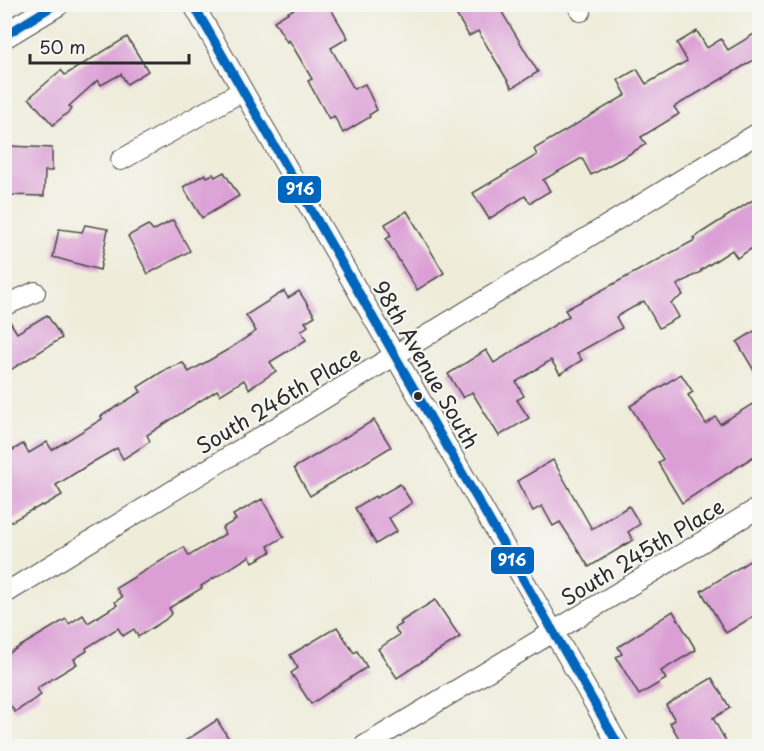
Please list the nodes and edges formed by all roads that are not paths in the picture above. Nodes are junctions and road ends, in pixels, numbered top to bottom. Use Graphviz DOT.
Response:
graph roads {
  1 [pos="57,4"];
  2 [pos="192,4"];
  3 [pos="4,36"];
  4 [pos="242,91"];
  5 [pos="759,132"];
  6 [pos="121,160"];
  7 [pos="34,292"];
  8 [pos="4,306"];
  9 [pos="394,356"];
  10 [pos="759,507"];
  11 [pos="4,594"];
  12 [pos="553,632"];
  13 [pos="364,747"];
  14 [pos="619,747"];
  1 -- 3 [label="street"];
  2 -- 4 [label="street, 98th Avenue South"];
  4 -- 6 [label="street"];
  4 -- 9 [label="street, 98th Avenue South"];
  5 -- 9 [label="street, South 246th Place"];
  7 -- 8 [label="street"];
  9 -- 11 [label="street, South 246th Place"];
  9 -- 12 [label="street, 98th Avenue South"];
  10 -- 12 [label="street, South 245th Place"];
  12 -- 13 [label="street, South 245th Place"];
  12 -- 14 [label="street, 98th Avenue South"];
}
